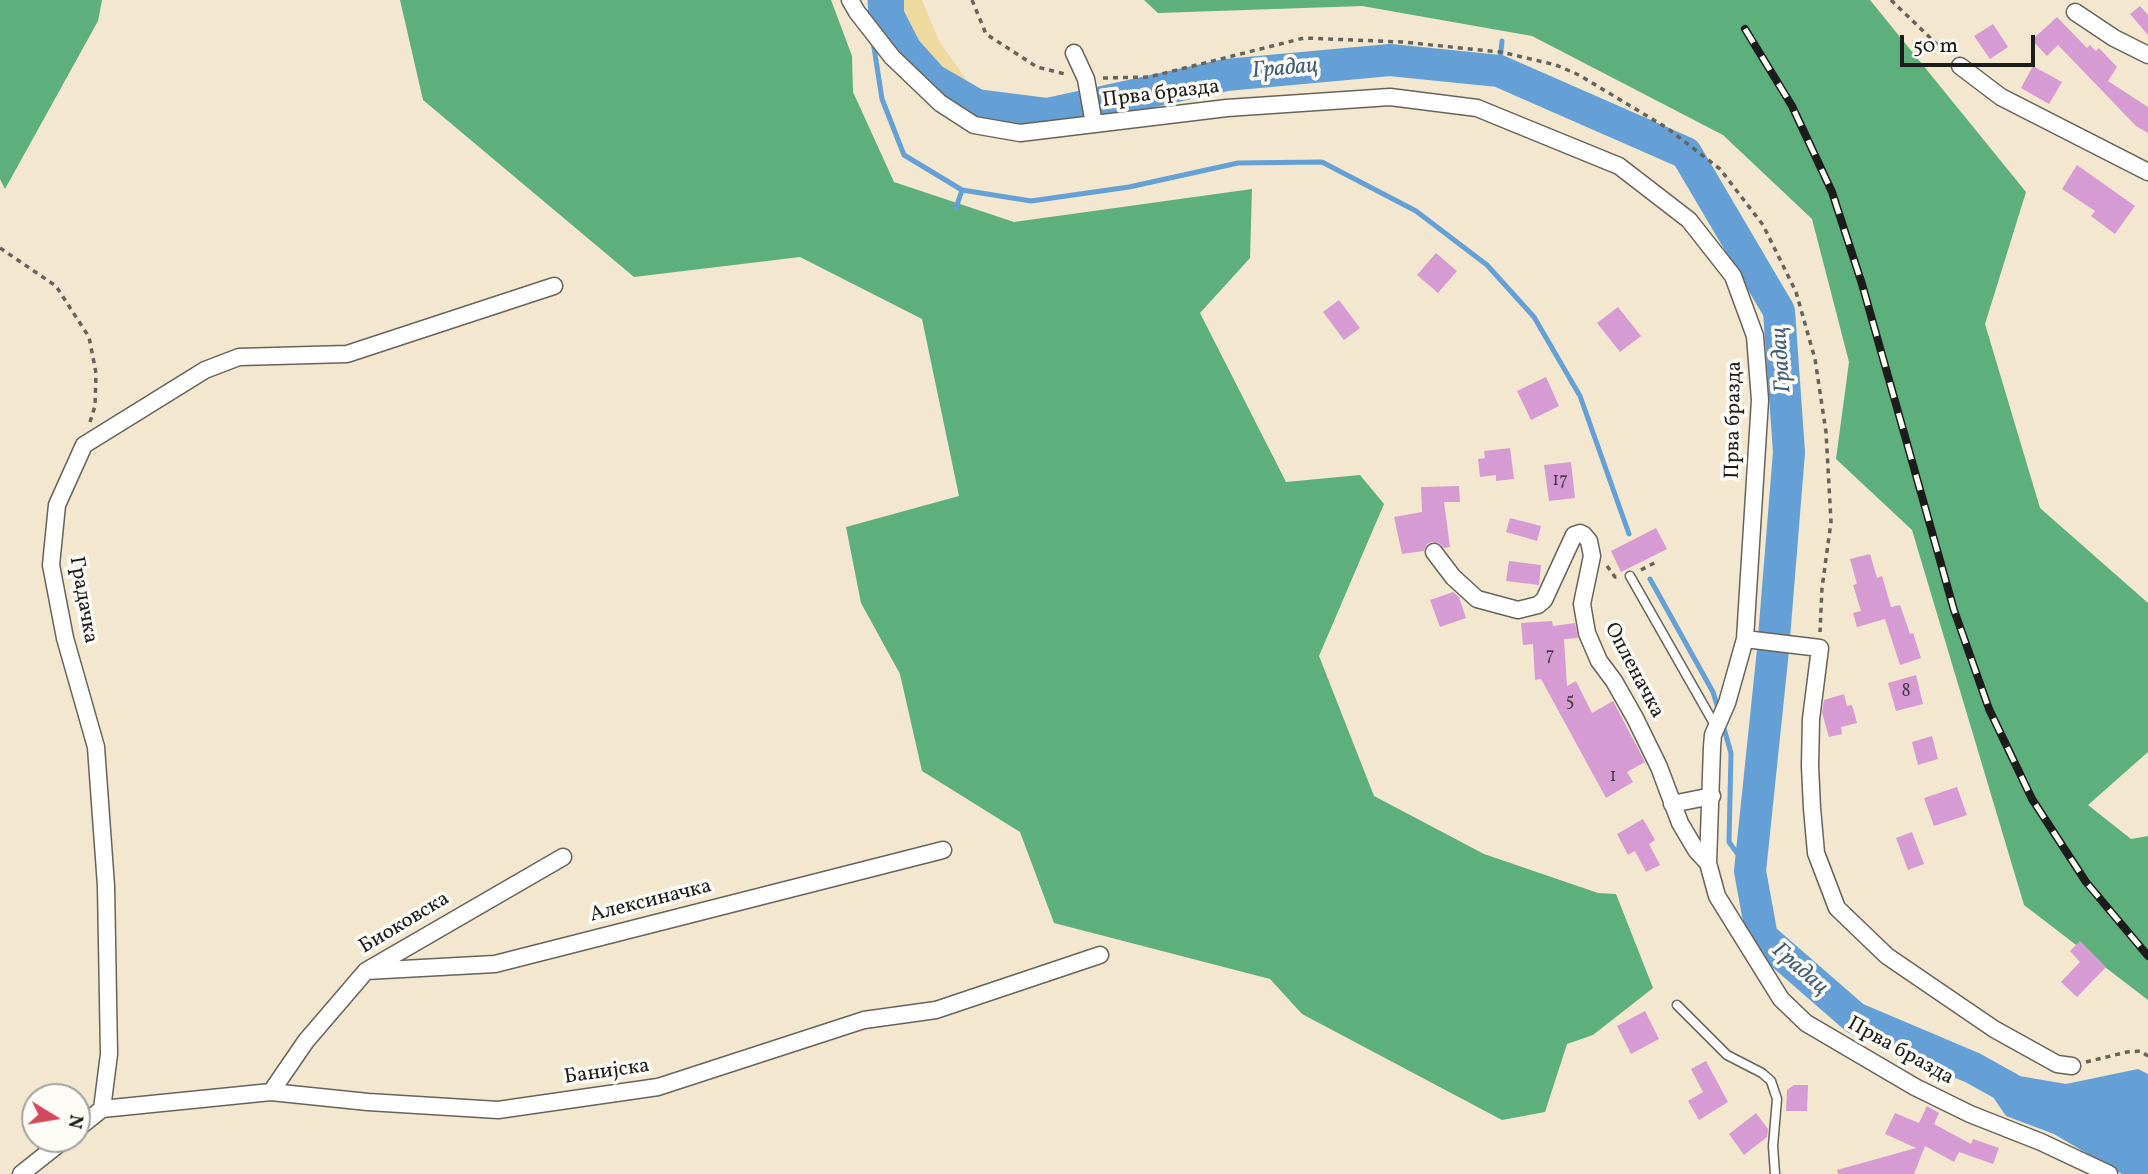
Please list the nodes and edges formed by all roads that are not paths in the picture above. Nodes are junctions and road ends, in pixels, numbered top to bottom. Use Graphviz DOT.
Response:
graph roads {
  1 [pos="853,6"];
  2 [pos="2075,12"];
  3 [pos="1074,53"];
  4 [pos="2148,55"];
  5 [pos="1960,66"];
  6 [pos="1094,124"];
  7 [pos="2148,172"];
  8 [pos="554,286"];
  9 [pos="1434,552"];
  10 [pos="1630,576"];
  11 [pos="1751,640"];
  12 [pos="1716,727"];
  13 [pos="1712,796"];
  14 [pos="1672,804"];
  15 [pos="943,850"];
  16 [pos="563,857"];
  17 [pos="1709,863"];
  18 [pos="1100,955"];
  19 [pos="366,971"];
  20 [pos="1676,1005"];
  21 [pos="2072,1066"];
  22 [pos="271,1092"];
  23 [pos="102,1109"];
  24 [pos="91,1118"];
  25 [pos="47,1153"];
  26 [pos="21,1174"];
  27 [pos="1775,1174"];
  28 [pos="2109,1174"];
  1 -- 6 [label="street, Прва бразда"];
  2 -- 4 [label="street"];
  3 -- 6 [label="street"];
  5 -- 7 [label="street"];
  6 -- 11 [label="street, Прва бразда"];
  8 -- 23 [label="street, Градачка"];
  9 -- 14 [label="street, Опленачка"];
  10 -- 12 [label="lane"];
  11 -- 12 [label="street, Прва бразда"];
  11 -- 21 [label="street"];
  12 -- 13 [label="street, Прва бразда"];
  13 -- 14 [label="street"];
  13 -- 17 [label="street, Прва бразда"];
  14 -- 17 [label="street, Опленачка"];
  15 -- 19 [label="street, Алексиначка"];
  16 -- 19 [label="street, Биоковска"];
  17 -- 28 [label="street, Прва бразда"];
  18 -- 22 [label="street, Банијска"];
  19 -- 22 [label="street, Биоковска"];
  20 -- 27 [label="lane"];
  22 -- 23 [label="street, Банијска"];
  23 -- 24 [label="street"];
  25 -- 26 [label="street"];
}
